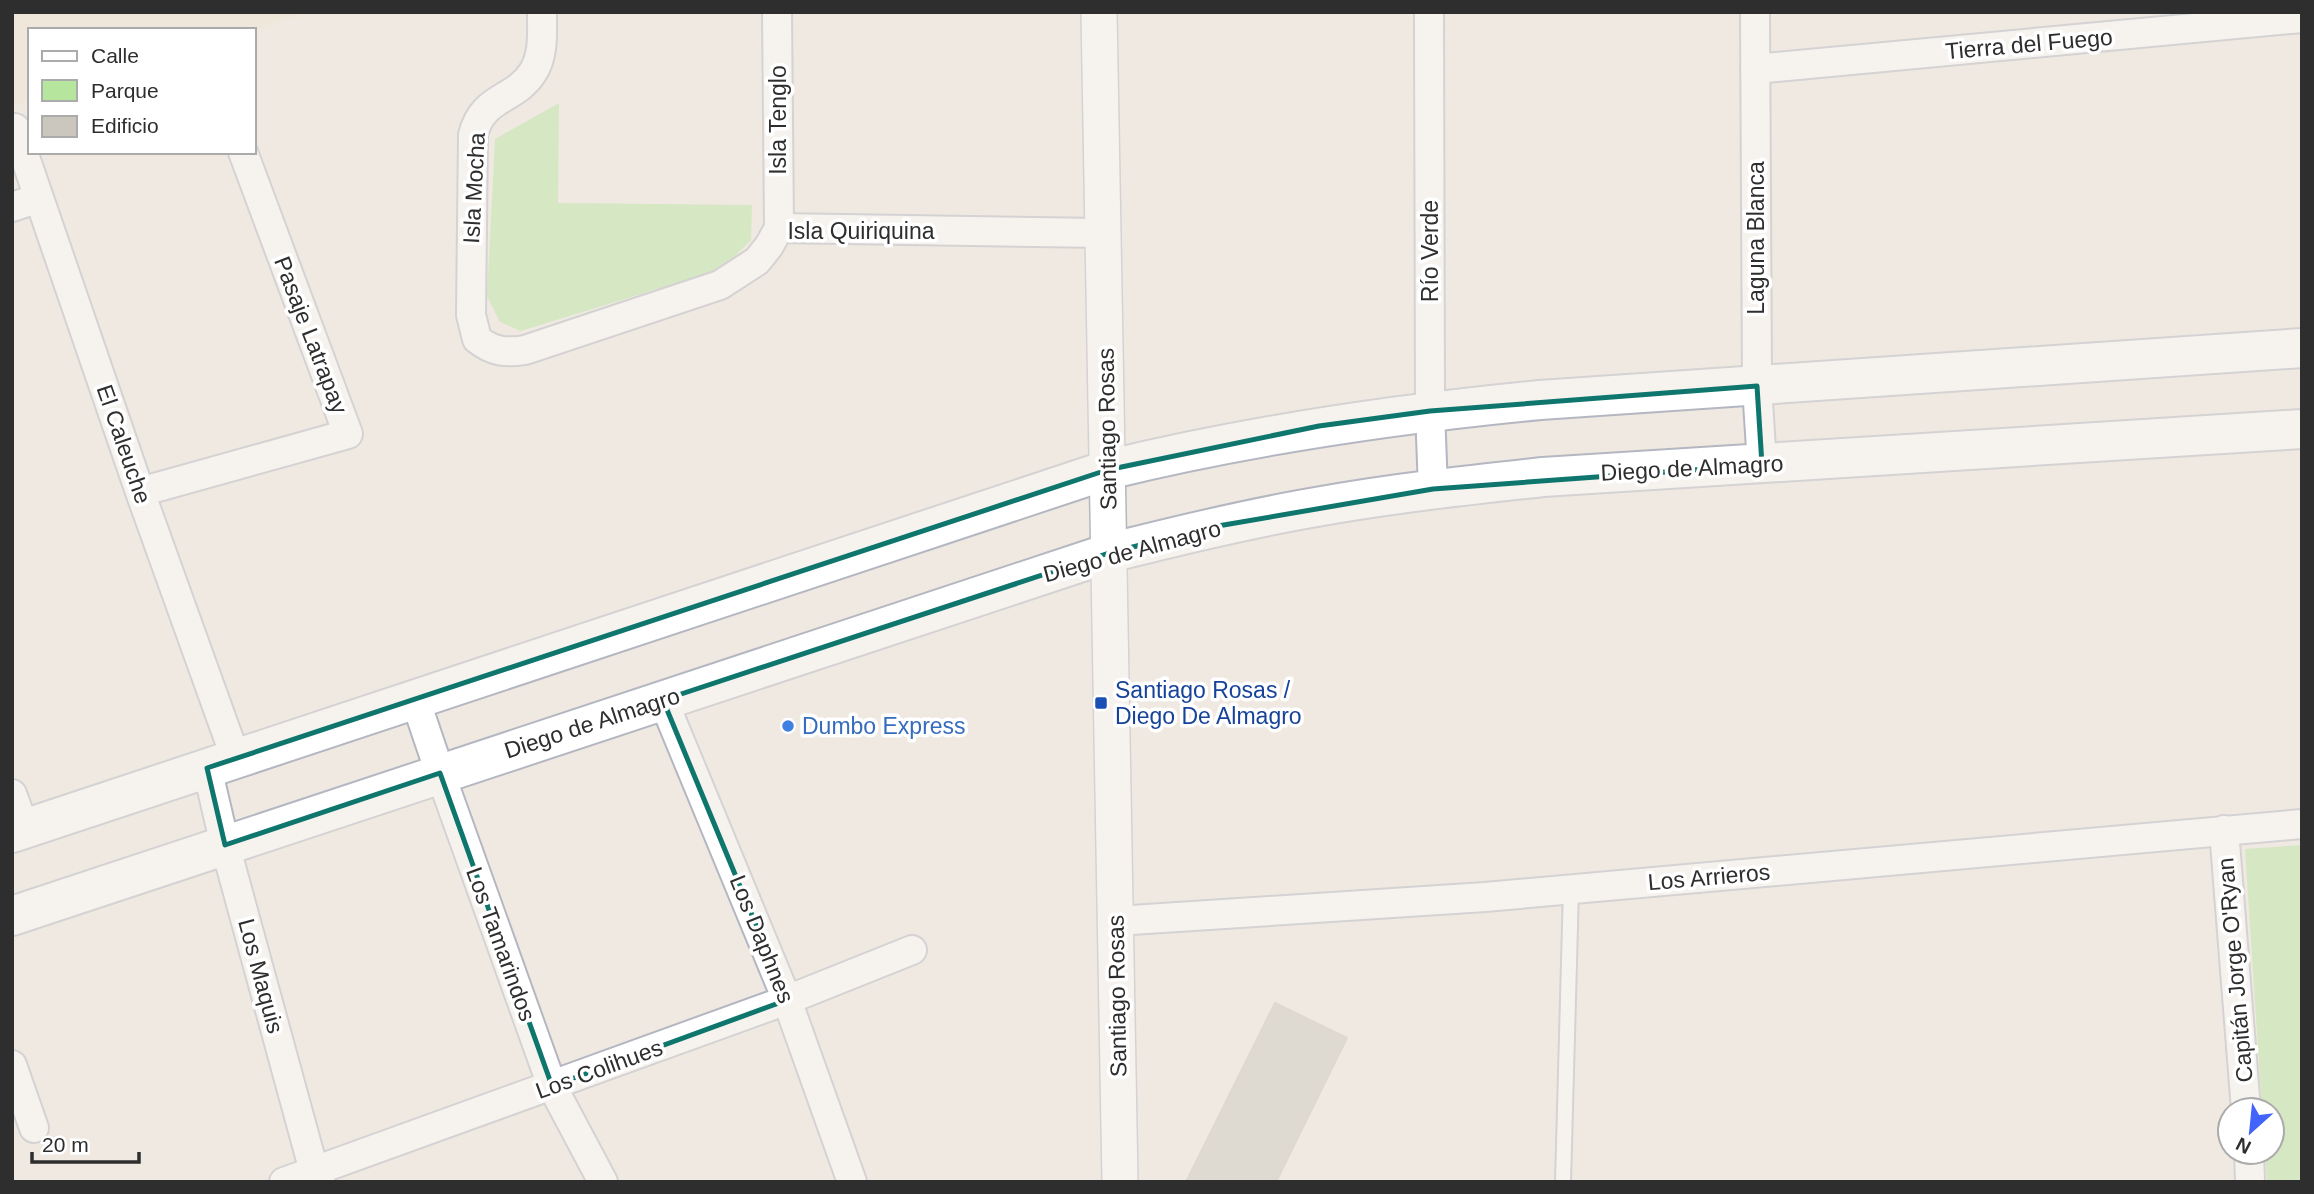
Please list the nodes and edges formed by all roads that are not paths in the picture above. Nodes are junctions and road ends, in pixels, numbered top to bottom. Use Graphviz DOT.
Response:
graph roads {
  1 [pos="542,12"];
  2 [pos="778,12"];
  3 [pos="1099,12"];
  4 [pos="1429,12"];
  5 [pos="1755,12"];
  6 [pos="2302,18"];
  7 [pos="1755,69"];
  8 [pos="15,128"];
  9 [pos="244,154"];
  10 [pos="39,198"];
  11 [pos="12,207"];
  12 [pos="779,228"];
  13 [pos="1103,233"];
  14 [pos="485,346"];
  15 [pos="2302,348"];
  16 [pos="1757,386"];
  17 [pos="1430,411"];
  18 [pos="2302,429"];
  19 [pos="1762,464"];
  20 [pos="1107,470"];
  21 [pos="1433,489"];
  22 [pos="140,492"];
  23 [pos="1109,553"];
  24 [pos="415,699"];
  25 [pos="663,700"];
  26 [pos="221,763"];
  27 [pos="440,774"];
  28 [pos="12,794"];
  29 [pos="2302,824"];
  30 [pos="2224,830"];
  31 [pos="19,831"];
  32 [pos="225,845"];
  33 [pos="1571,889"];
  34 [pos="12,916"];
  35 [pos="1116,921"];
  36 [pos="912,950"];
  37 [pos="788,1000"];
  38 [pos="12,1065"];
  39 [pos="552,1086"];
  40 [pos="2245,1096"];
  41 [pos="34,1128"];
  42 [pos="317,1176"];
  43 [pos="284,1182"];
  44 [pos="603,1182"];
  45 [pos="852,1182"];
  46 [pos="1121,1182"];
  47 [pos="1563,1182"];
  1 -- 14 [label="street, Isla Mocha"];
  2 -- 12 [label="street, Isla Tenglo"];
  3 -- 13 [label="street, Santiago Rosas"];
  4 -- 17 [label="street, Río Verde"];
  5 -- 7 [label="street, Laguna Blanca"];
  6 -- 7 [label="street, Tierra del Fuego"];
  7 -- 16 [label="street, Laguna Blanca"];
  8 -- 10 [label="street, El Caleuche"];
  9 -- 22 [label="street, Pasaje Latrapay"];
  10 -- 11 [label="street"];
  10 -- 22 [label="street, El Caleuche"];
  12 -- 13 [label="street, Isla Quiriquina"];
  12 -- 14 [label="street, Isla Quiriquina"];
  13 -- 20 [label="street, Santiago Rosas"];
  15 -- 16 [label="main road"];
  16 -- 17 [label="main road"];
  16 -- 19 [label="street, Laguna Blanca"];
  17 -- 20 [label="main road"];
  17 -- 21 [label="street, Río Verde"];
  18 -- 19 [label="main road, Diego de Almagro"];
  19 -- 21 [label="main road, Diego de Almagro"];
  20 -- 23 [label="street, Santiago Rosas"];
  20 -- 24 [label="main road"];
  21 -- 23 [label="main road, Diego de Almagro"];
  22 -- 26 [label="street, El Caleuche"];
  23 -- 25 [label="main road, Diego de Almagro"];
  23 -- 35 [label="street, Santiago Rosas"];
  24 -- 26 [label="main road"];
  24 -- 27 [label="street, Los Tamarindos"];
  25 -- 27 [label="main road, Diego de Almagro"];
  25 -- 37 [label="street, Los Daphnes"];
  26 -- 31 [label="main road"];
  26 -- 32 [label="street, Los Maquis"];
  27 -- 32 [label="main road, Diego de Almagro"];
  27 -- 39 [label="street, Los Tamarindos"];
  28 -- 31 [label="street"];
  29 -- 30 [label="street, Los Arrieros"];
  30 -- 33 [label="street, Los Arrieros"];
  30 -- 40 [label="street, Capitán Jorge O'Ryan"];
  32 -- 34 [label="main road, Diego de Almagro"];
  32 -- 42 [label="street, Los Maquis"];
  33 -- 35 [label="street, Los Arrieros"];
  33 -- 47 [label="lane"];
  35 -- 46 [label="street, Santiago Rosas"];
  36 -- 37 [label="street, Los Colihues"];
  37 -- 39 [label="street, Los Colihues"];
  37 -- 45 [label="street, Los Daphnes"];
  38 -- 41 [label="street"];
  39 -- 42 [label="street, Los Colihues"];
  39 -- 44 [label="street, Los Tamarindos"];
  42 -- 43 [label="street, Los Colihues"];
}
